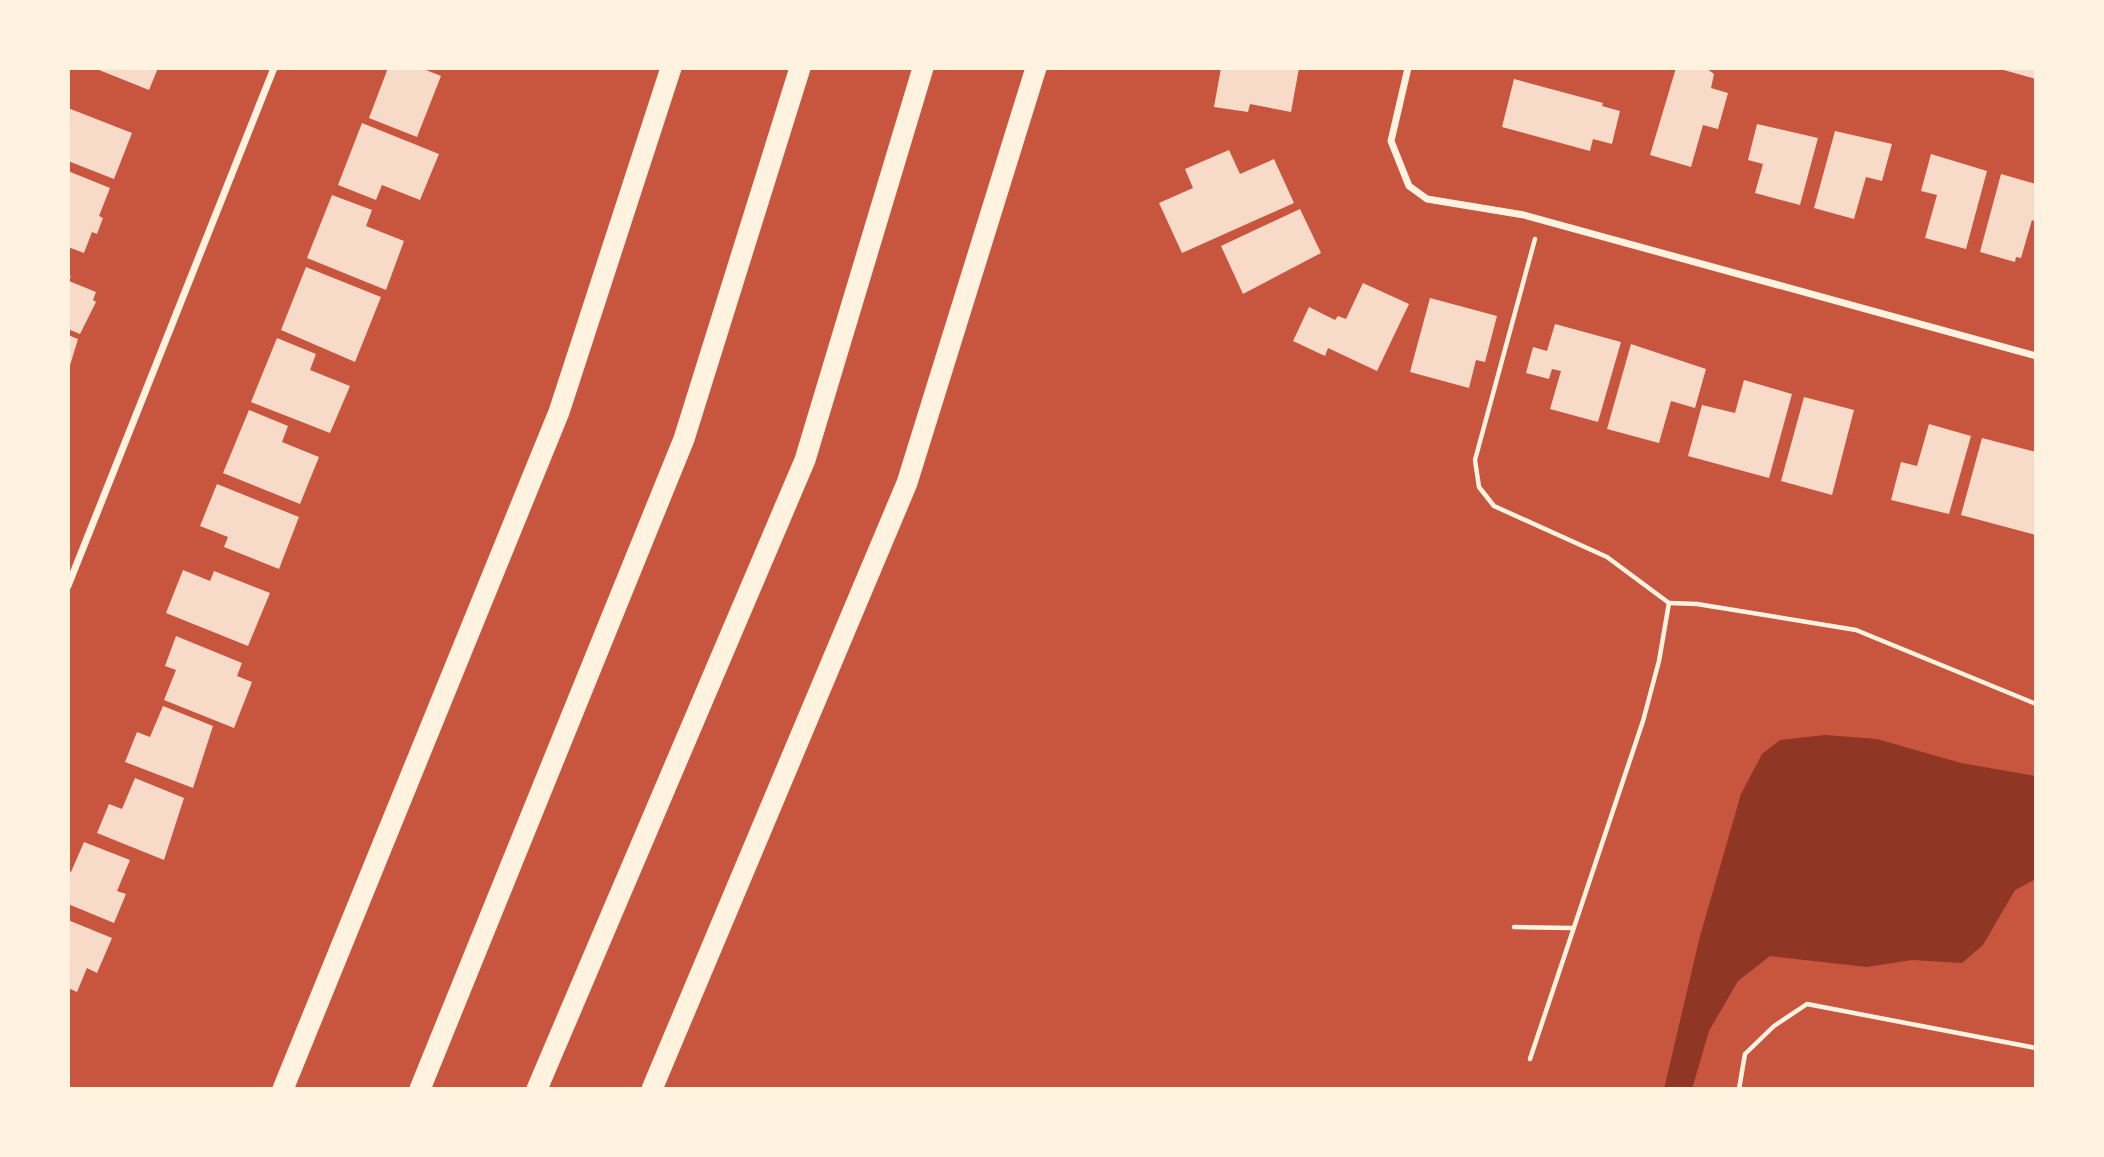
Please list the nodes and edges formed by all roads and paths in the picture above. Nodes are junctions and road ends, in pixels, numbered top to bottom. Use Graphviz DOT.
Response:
graph roads {
  1 [pos="274,68"];
  2 [pos="671,68"];
  3 [pos="800,68"];
  4 [pos="923,68"];
  5 [pos="1036,68"];
  6 [pos="1408,68"];
  7 [pos="1540,219"];
  8 [pos="2036,356"];
  9 [pos="68,586"];
  10 [pos="1669,603"];
  11 [pos="2036,704"];
  12 [pos="1514,928"];
  13 [pos="1572,928"];
  14 [pos="671,1047"];
  15 [pos="2036,1048"];
  16 [pos="1530,1059"];
  17 [pos="283,1089"];
  18 [pos="420,1089"];
  19 [pos="537,1089"];
  20 [pos="652,1089"];
  21 [pos="658,1089"];
  22 [pos="1739,1089"];
  1 -- 9 [label="street"];
  2 -- 17 [label="highway"];
  3 -- 18 [label="highway"];
  4 -- 19 [label="highway"];
  5 -- 14 [label="highway"];
  6 -- 7 [label="street"];
  7 -- 8 [label="street"];
  7 -- 10 [label="path"];
  10 -- 11 [label="path"];
  10 -- 13 [label="path"];
  12 -- 13 [label="path"];
  13 -- 16 [label="path"];
  14 -- 20 [label="highway"];
  14 -- 21 [label="highway"];
  15 -- 22 [label="path"];
}
